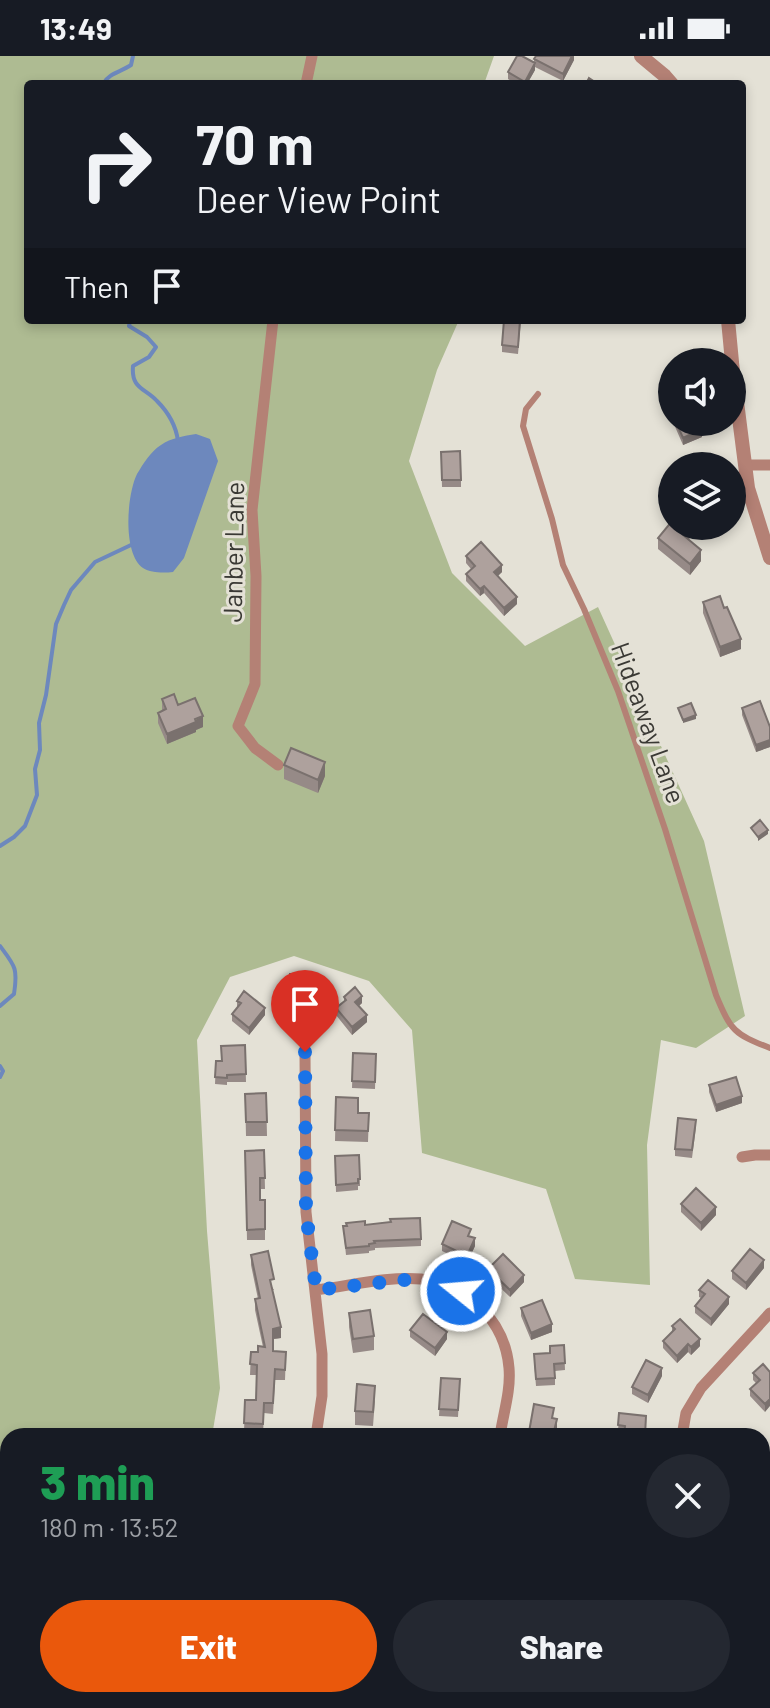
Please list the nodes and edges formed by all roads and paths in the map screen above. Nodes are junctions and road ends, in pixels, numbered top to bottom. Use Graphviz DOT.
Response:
graph roads {
  1 [pos="312,56"];
  2 [pos="641,56"];
  3 [pos="307,80"];
  4 [pos="668,80"];
  5 [pos="273,324"];
  6 [pos="728,324"];
  7 [pos="731,348"];
  8 [pos="538,394"];
  9 [pos="746,465"];
  10 [pos="770,465"];
  11 [pos="746,473"];
  12 [pos="770,558"];
  13 [pos="278,765"];
  14 [pos="770,1048"];
  15 [pos="305,1052"];
  16 [pos="770,1155"];
  17 [pos="742,1157"];
  18 [pos="316,1290"];
  19 [pos="770,1313"];
  20 [pos="317,1428"];
  21 [pos="501,1428"];
  22 [pos="683,1428"];
  1 -- 3 [label="street"];
  2 -- 4 [label="street"];
  5 -- 13 [label="street, Janber Lane"];
  6 -- 7 [label="street"];
  8 -- 14 [label="lane, Hideaway Lane"];
  9 -- 10 [label="street"];
  11 -- 12 [label="street"];
  15 -- 18 [label="street"];
  16 -- 17 [label="street"];
  18 -- 20 [label="street"];
  18 -- 21 [label="street"];
  19 -- 22 [label="street"];
}
